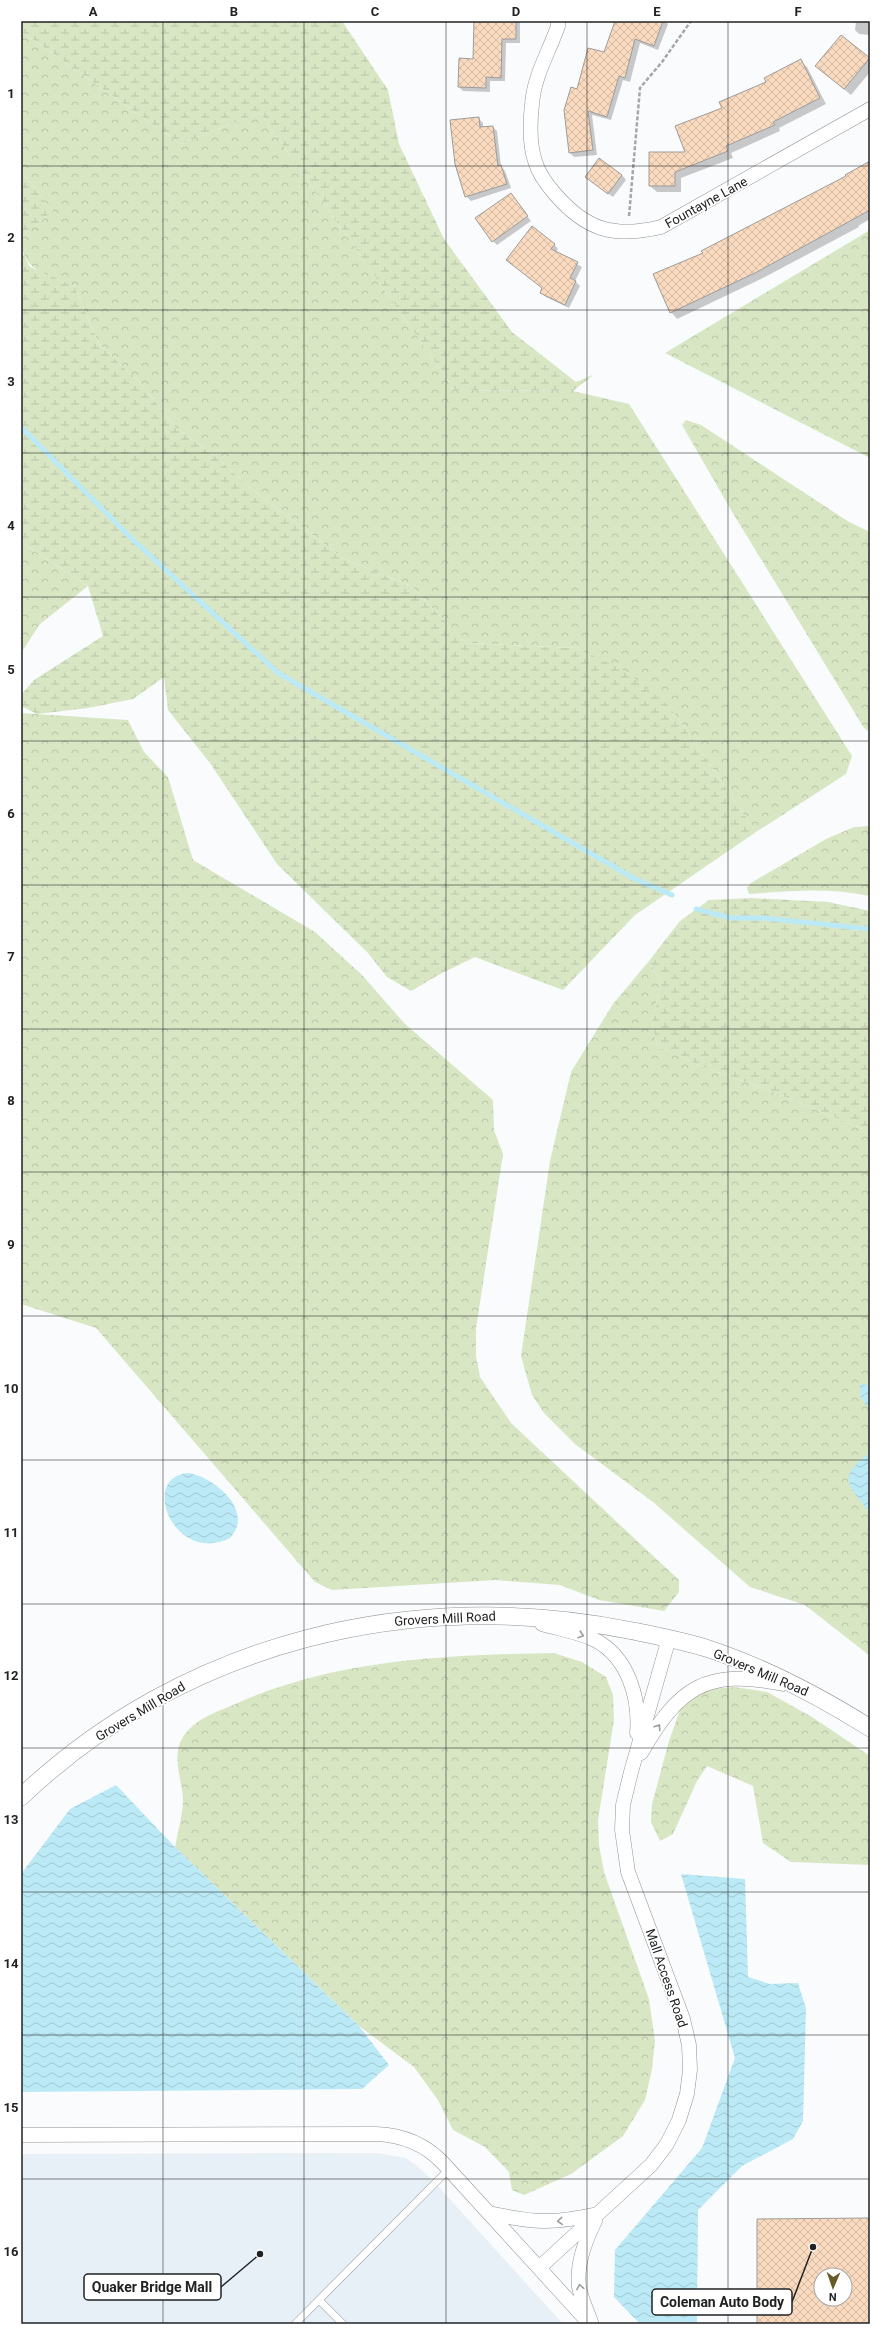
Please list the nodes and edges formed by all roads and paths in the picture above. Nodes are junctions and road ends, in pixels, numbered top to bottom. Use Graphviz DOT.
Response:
graph roads {
  1 [pos="558,21"];
  2 [pos="691,21"];
  3 [pos="870,109"];
  4 [pos="628,232"];
  5 [pos="516,1616"];
  6 [pos="669,1638"];
  7 [pos="798,1687"];
  8 [pos="870,1728"];
  9 [pos="631,1772"];
  10 [pos="21,1797"];
  11 [pos="21,2136"];
  12 [pos="449,2169"];
  13 [pos="489,2213"];
  14 [pos="599,2214"];
  15 [pos="539,2268"];
  16 [pos="319,2300"];
  17 [pos="295,2324"];
  18 [pos="343,2324"];
  19 [pos="591,2324"];
  1 -- 4 [label="street, Fountayne Lane"];
  2 -- 4 [label="path"];
  3 -- 4 [label="street, Fountayne Lane"];
  5 -- 6 [label="street, Grovers Mill Road"];
  5 -- 9 [label="street, one-way"];
  5 -- 10 [label="street, Grovers Mill Road"];
  6 -- 7 [label="street, Grovers Mill Road"];
  6 -- 9 [label="street, Mall Access Road"];
  7 -- 8 [label="street, Grovers Mill Road"];
  9 -- 7 [label="street, one-way"];
  9 -- 14 [label="street, Mall Access Road"];
  11 -- 12 [label="street"];
  12 -- 13 [label="street"];
  12 -- 16 [label="lane"];
  14 -- 13 [label="street, one-way"];
  13 -- 15 [label="street"];
  14 -- 15 [label="street, Mall Access Road"];
  19 -- 14 [label="street, one-way"];
  15 -- 19 [label="street"];
  16 -- 17 [label="lane"];
  16 -- 18 [label="lane"];
}
